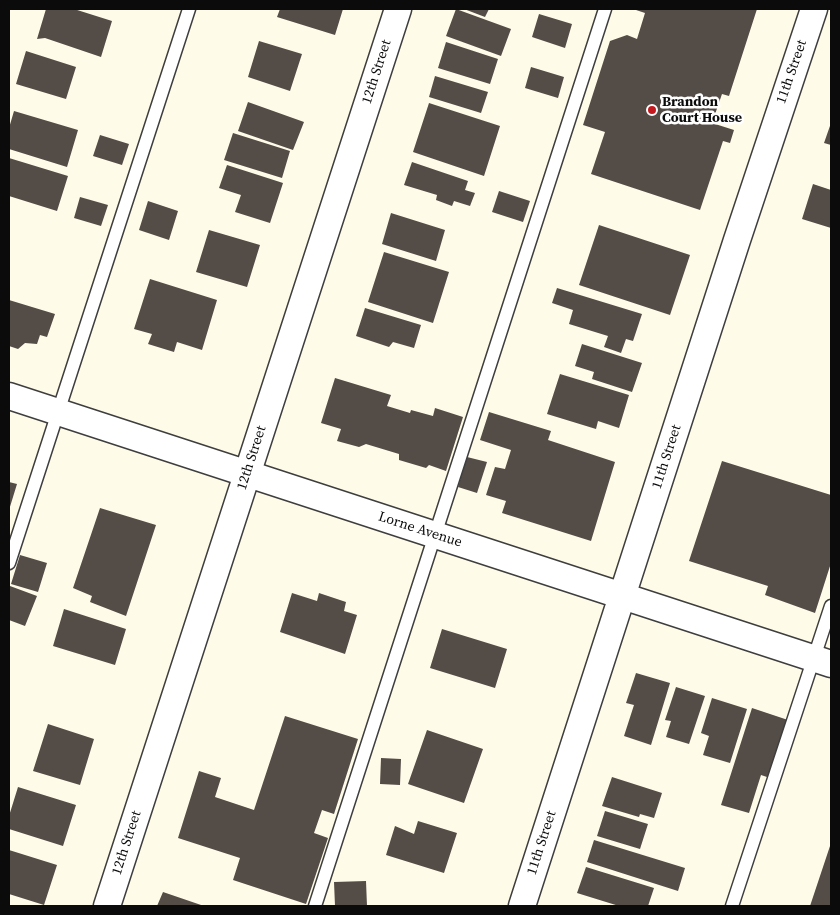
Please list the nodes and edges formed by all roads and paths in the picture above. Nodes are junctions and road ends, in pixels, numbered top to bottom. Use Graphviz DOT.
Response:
graph roads {
  1 [pos="189,9"];
  2 [pos="398,9"];
  3 [pos="605,9"];
  4 [pos="814,9"];
  5 [pos="9,396"];
  6 [pos="58,412"];
  7 [pos="247,474"];
  8 [pos="435,535"];
  9 [pos="9,563"];
  10 [pos="622,595"];
  11 [pos="831,606"];
  12 [pos="823,661"];
  13 [pos="107,906"];
  14 [pos="315,906"];
  15 [pos="522,906"];
  16 [pos="732,906"];
  1 -- 6 [label="lane"];
  2 -- 7 [label="street, 12th Street"];
  3 -- 8 [label="lane"];
  4 -- 10 [label="street, 11th Street"];
  5 -- 6 [label="street, Lorne Avenue"];
  6 -- 7 [label="street, Lorne Avenue"];
  6 -- 9 [label="lane"];
  7 -- 8 [label="street, Lorne Avenue"];
  7 -- 13 [label="street, 12th Street"];
  8 -- 10 [label="street, Lorne Avenue"];
  8 -- 14 [label="lane"];
  10 -- 12 [label="street, Lorne Avenue"];
  10 -- 15 [label="street, 11th Street"];
  11 -- 12 [label="lane"];
  12 -- 16 [label="lane"];
}
